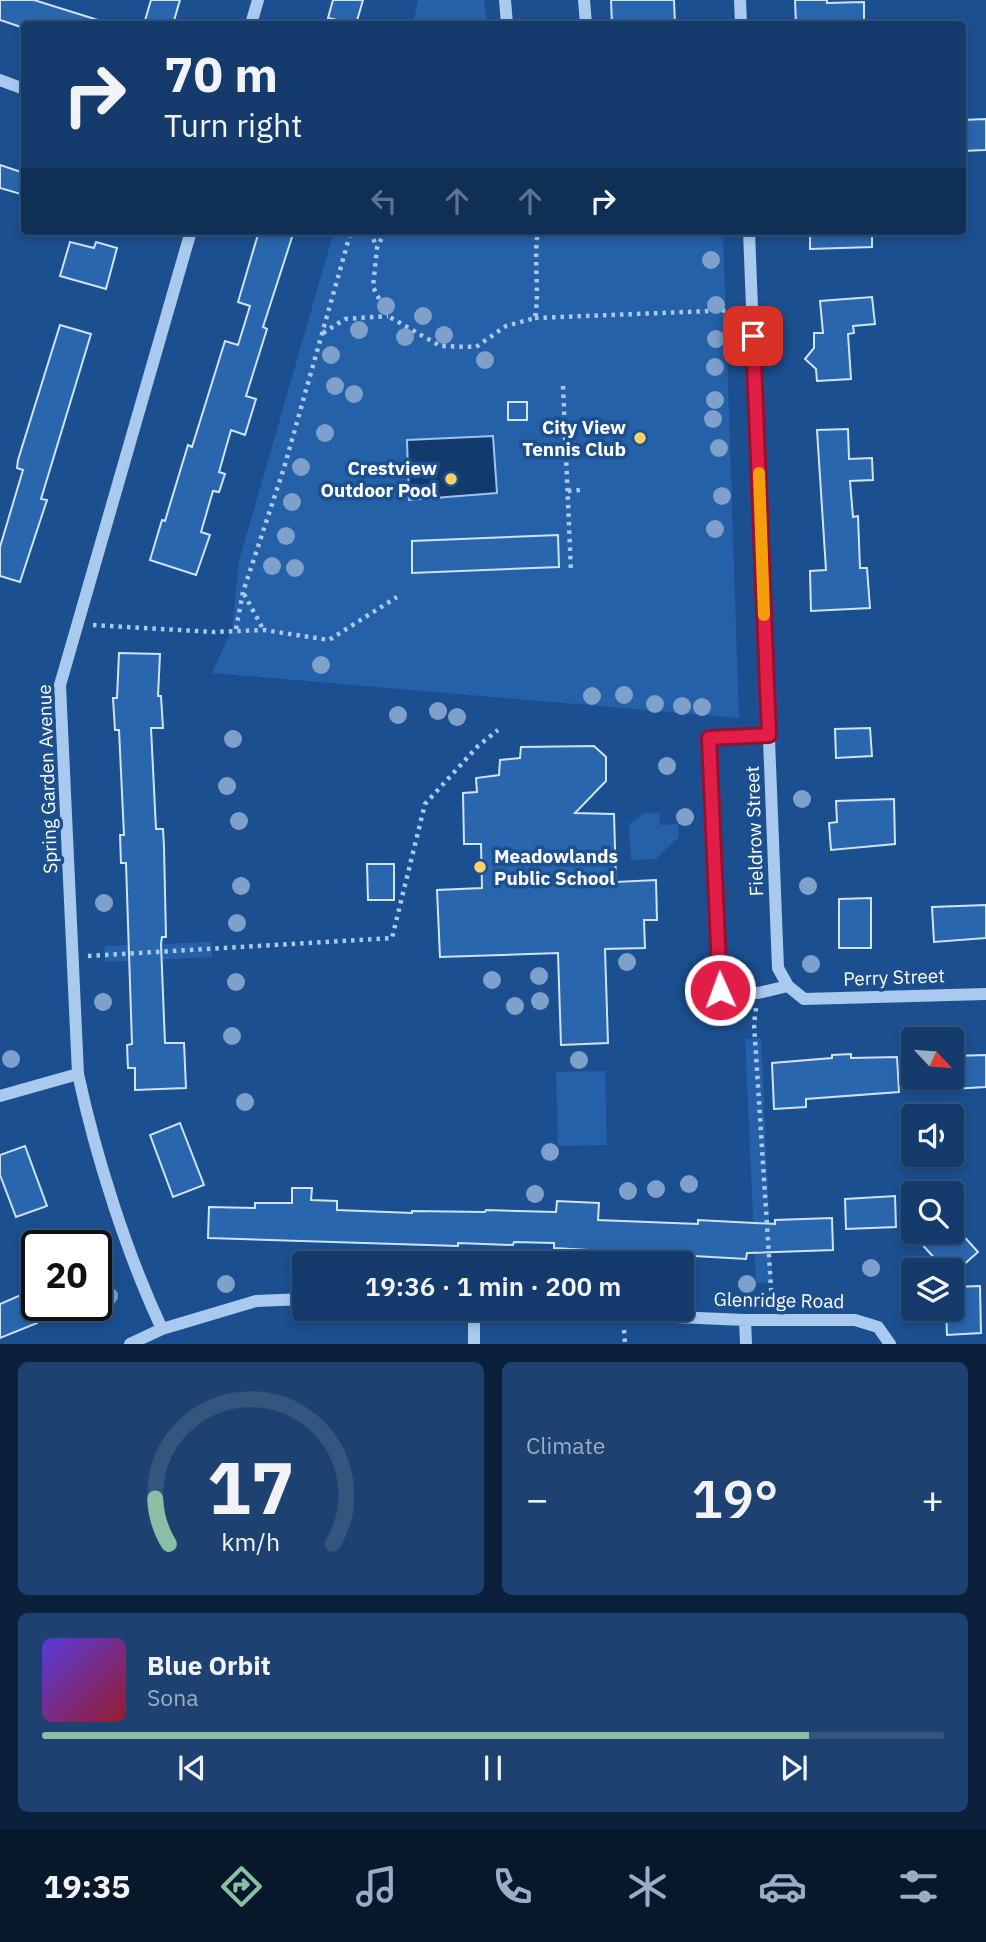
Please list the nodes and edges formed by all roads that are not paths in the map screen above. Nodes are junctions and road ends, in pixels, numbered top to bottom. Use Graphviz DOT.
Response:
graph roads {
  1 [pos="258,0"];
  2 [pos="505,0"];
  3 [pos="584,0"];
  4 [pos="740,0"];
  5 [pos="252,21"];
  6 [pos="507,21"];
  7 [pos="586,21"];
  8 [pos="741,21"];
  9 [pos="0,80"];
  10 [pos="21,88"];
  11 [pos="190,235"];
  12 [pos="749,235"];
  13 [pos="769,735"];
  14 [pos="788,986"];
  15 [pos="986,994"];
  16 [pos="78,1074"];
  17 [pos="0,1096"];
  18 [pos="292,1300"];
  19 [pos="694,1318"];
  20 [pos="745,1320"];
  21 [pos="474,1321"];
  22 [pos="162,1329"];
  23 [pos="130,1343"];
  24 [pos="474,1343"];
  25 [pos="746,1343"];
  26 [pos="890,1343"];
  1 -- 5 [label="street"];
  2 -- 6 [label="street"];
  3 -- 7 [label="street"];
  4 -- 8 [label="street"];
  9 -- 10 [label="street"];
  11 -- 16 [label="street, Spring Garden Avenue"];
  12 -- 13 [label="street, Fieldrow Street"];
  13 -- 14 [label="street, Fieldrow Street"];
  13 -- 14 [label="street"];
  14 -- 15 [label="street, Perry Street"];
  16 -- 17 [label="street"];
  16 -- 22 [label="street, Spring Garden Avenue"];
  18 -- 22 [label="street"];
  19 -- 20 [label="street, Glenridge Road"];
  20 -- 25 [label="street"];
  20 -- 26 [label="street, Glenridge Road"];
  21 -- 24 [label="street"];
  22 -- 23 [label="street"];
}
